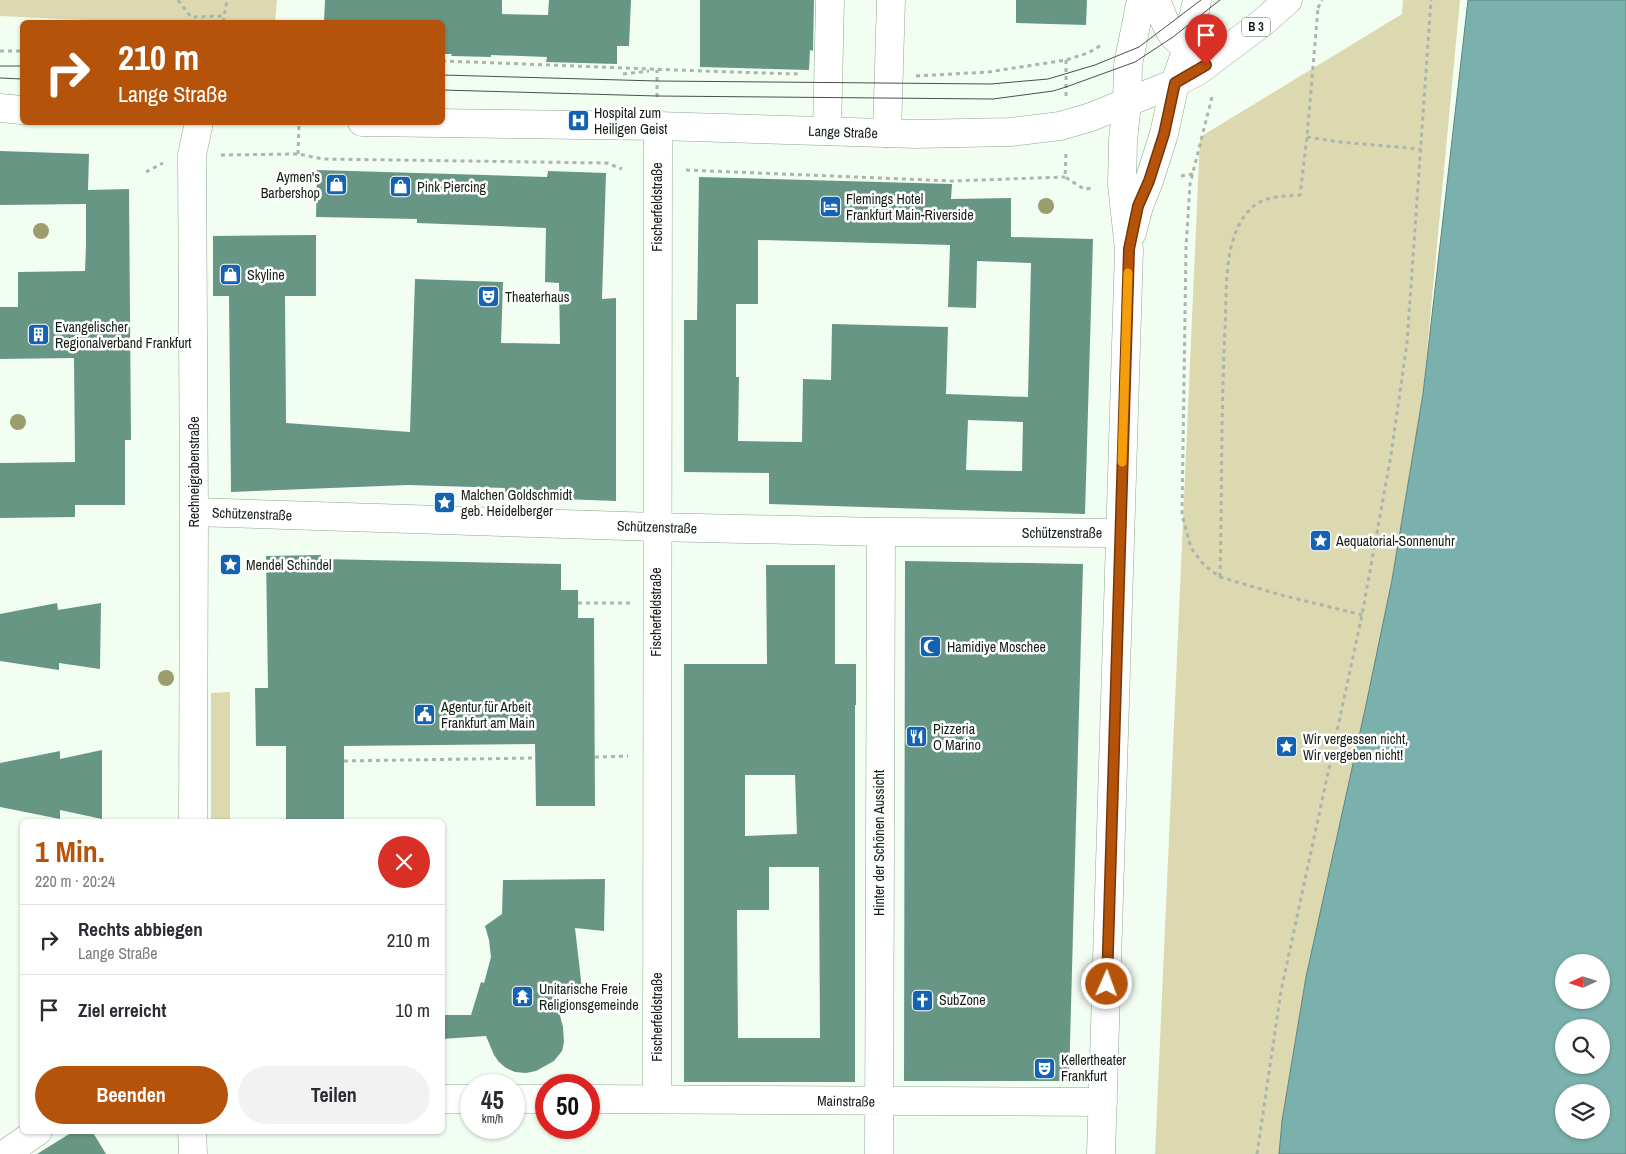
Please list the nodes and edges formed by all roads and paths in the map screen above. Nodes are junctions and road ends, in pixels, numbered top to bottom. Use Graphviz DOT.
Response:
graph roads {
  1 [pos="178,0"];
  2 [pos="226,0"];
  3 [pos="830,0"];
  4 [pos="891,0"];
  5 [pos="1141,0"];
  6 [pos="1156,0"];
  7 [pos="1197,0"];
  8 [pos="1288,0"];
  9 [pos="1431,0"];
  10 [pos="1318,8"];
  11 [pos="224,16"];
  12 [pos="223,20"];
  13 [pos="1104,43"];
  14 [pos="1187,48"];
  15 [pos="0,51"];
  16 [pos="20,51"];
  17 [pos="1222,53"];
  18 [pos="1066,60"];
  19 [pos="445,61"];
  20 [pos="1066,68"];
  21 [pos="658,70"];
  22 [pos="623,74"];
  23 [pos="828,75"];
  24 [pos="888,78"];
  25 [pos="1175,83"];
  26 [pos="1212,96"];
  27 [pos="1127,102"];
  28 [pos="0,108"];
  29 [pos="20,110"];
  30 [pos="657,115"];
  31 [pos="445,120"];
  32 [pos="197,125"];
  33 [pos="299,125"];
  34 [pos="827,131"];
  35 [pos="887,133"];
  36 [pos="1307,137"];
  37 [pos="1420,149"];
  38 [pos="298,154"];
  39 [pos="192,155"];
  40 [pos="1065,161"];
  41 [pos="622,169"];
  42 [pos="681,170"];
  43 [pos="146,172"];
  44 [pos="1066,177"];
  45 [pos="1091,188"];
  46 [pos="1129,249"];
  47 [pos="194,512"];
  48 [pos="656,527"];
  49 [pos="881,532"];
  50 [pos="1120,533"];
  51 [pos="1220,577"];
  52 [pos="578,603"];
  53 [pos="656,603"];
  54 [pos="1362,615"];
  55 [pos="617,756"];
  56 [pos="595,757"];
  57 [pos="535,758"];
  58 [pos="344,761"];
  59 [pos="193,819"];
  60 [pos="445,1099"];
  61 [pos="460,1099"];
  62 [pos="600,1099"];
  63 [pos="657,1099"];
  64 [pos="878,1101"];
  65 [pos="1104,1102"];
  66 [pos="34,1134"];
  67 [pos="192,1134"];
  68 [pos="5,1154"];
  69 [pos="193,1154"];
  70 [pos="879,1154"];
  71 [pos="1102,1154"];
  72 [pos="1257,1154"];
  1 -- 11 [label="path"];
  2 -- 11 [label="path"];
  3 -- 23 [label="street"];
  4 -- 24 [label="street"];
  5 -- 27 [label="street"];
  6 -- 14 [label="street"];
  7 -- 14 [label="street"];
  8 -- 17 [label="street, Lange Straße / B 3"];
  9 -- 37 [label="path"];
  10 -- 36 [label="path"];
  11 -- 12 [label="path"];
  13 -- 18 [label="path"];
  14 -- 17 [label="street"];
  14 -- 25 [label="street"];
  15 -- 16 [label="path"];
  17 -- 25 [label="street, Lange Straße / B 3"];
  18 -- 20 [label="path"];
  18 -- 24 [label="path"];
  19 -- 21 [label="path"];
  21 -- 22 [label="path"];
  21 -- 23 [label="path"];
  21 -- 30 [label="path"];
  23 -- 34 [label="street"];
  24 -- 35 [label="street"];
  25 -- 27 [label="street, Lange Straße / B 3"];
  25 -- 46 [label="street"];
  26 -- 51 [label="path"];
  27 -- 35 [label="street, Lange Straße"];
  27 -- 46 [label="street"];
  28 -- 29 [label="street"];
  30 -- 31 [label="street, Lange Straße"];
  30 -- 34 [label="street, Lange Straße"];
  30 -- 48 [label="street, Fischerfeldstraße"];
  32 -- 39 [label="street, Rechneigrabenstraße"];
  33 -- 38 [label="path"];
  34 -- 35 [label="street, Lange Straße"];
  36 -- 37 [label="path"];
  36 -- 51 [label="path"];
  37 -- 54 [label="path"];
  38 -- 39 [label="path"];
  38 -- 41 [label="path"];
  39 -- 43 [label="path"];
  39 -- 47 [label="street, Rechneigrabenstraße"];
  40 -- 44 [label="path"];
  42 -- 44 [label="path"];
  44 -- 45 [label="path"];
  46 -- 50 [label="street"];
  47 -- 48 [label="street, Schützenstraße"];
  47 -- 59 [label="street, Rechneigrabenstraße"];
  48 -- 49 [label="street, Schützenstraße"];
  48 -- 53 [label="street, Fischerfeldstraße"];
  49 -- 50 [label="street, Schützenstraße"];
  49 -- 64 [label="street, Hinter der Schönen Aussicht"];
  50 -- 65 [label="street"];
  51 -- 54 [label="path"];
  52 -- 53 [label="path"];
  53 -- 63 [label="street, Fischerfeldstraße"];
  54 -- 72 [label="path"];
  55 -- 56 [label="path"];
  57 -- 58 [label="path"];
  60 -- 61 [label="street"];
  62 -- 63 [label="street, Mainstraße"];
  63 -- 64 [label="street, Mainstraße"];
  64 -- 65 [label="street, Mainstraße"];
  64 -- 70 [label="street, Hinter der Schönen Aussicht"];
  65 -- 71 [label="street"];
  66 -- 68 [label="street"];
  67 -- 69 [label="street"];
}
